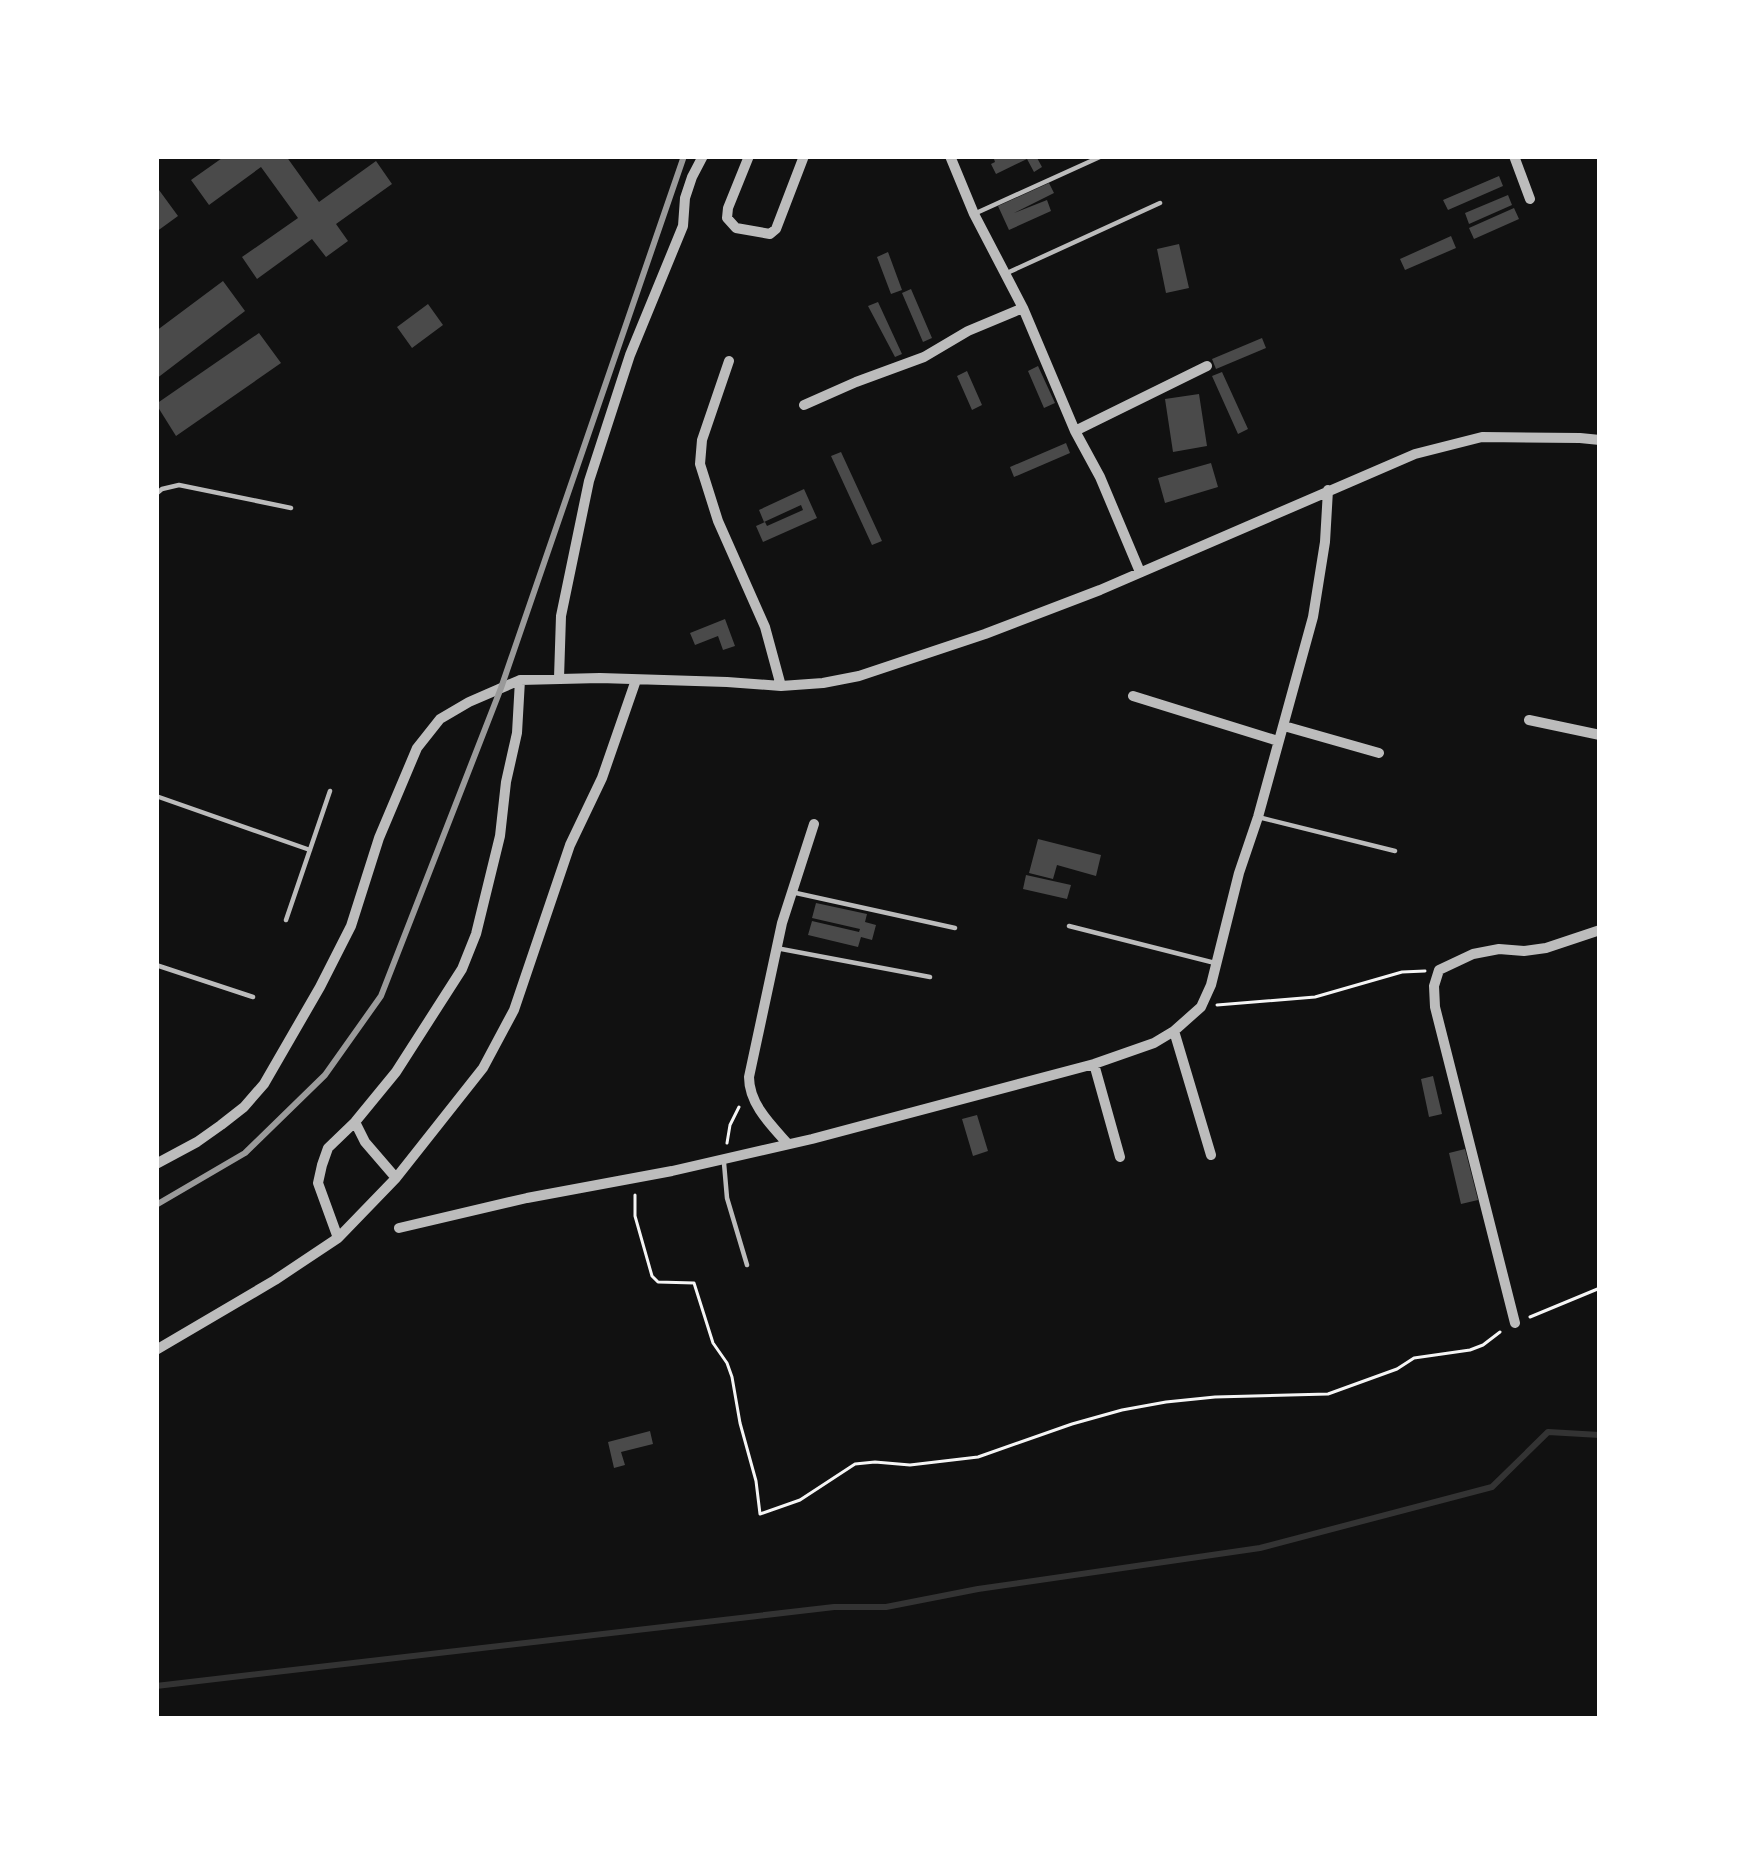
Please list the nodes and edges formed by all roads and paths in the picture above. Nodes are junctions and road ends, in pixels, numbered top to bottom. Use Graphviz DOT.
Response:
graph roads {
  1 [pos="704,156"];
  2 [pos="749,156"];
  3 [pos="804,156"];
  4 [pos="950,156"];
  5 [pos="1102,156"];
  6 [pos="1514,156"];
  7 [pos="1530,199"];
  8 [pos="1160,203"];
  9 [pos="974,214"];
  10 [pos="1005,274"];
  11 [pos="1022,308"];
  12 [pos="729,361"];
  13 [pos="1207,366"];
  14 [pos="804,405"];
  15 [pos="1075,431"];
  16 [pos="1600,440"];
  17 [pos="1328,490"];
  18 [pos="156,494"];
  19 [pos="291,508"];
  20 [pos="1140,572"];
  21 [pos="560,679"];
  22 [pos="520,680"];
  23 [pos="636,680"];
  24 [pos="781,686"];
  25 [pos="1132,697"];
  26 [pos="1528,719"];
  27 [pos="1284,726"];
  28 [pos="1600,735"];
  29 [pos="1278,741"];
  30 [pos="1379,753"];
  31 [pos="330,791"];
  32 [pos="156,796"];
  33 [pos="1258,818"];
  34 [pos="814,824"];
  35 [pos="310,850"];
  36 [pos="1395,851"];
  37 [pos="790,892"];
  38 [pos="286,920"];
  39 [pos="1069,926"];
  40 [pos="955,928"];
  41 [pos="1600,930"];
  42 [pos="776,948"];
  43 [pos="1216,963"];
  44 [pos="156,965"];
  45 [pos="1439,970"];
  46 [pos="931,977"];
  47 [pos="253,998"];
  48 [pos="1201,1007"];
  49 [pos="1174,1031"];
  50 [pos="1094,1064"];
  51 [pos="749,1090"];
  52 [pos="355,1122"];
  53 [pos="788,1144"];
  54 [pos="1210,1155"];
  55 [pos="725,1157"];
  56 [pos="1120,1157"];
  57 [pos="156,1164"];
  58 [pos="396,1178"];
  59 [pos="634,1179"];
  60 [pos="399,1228"];
  61 [pos="338,1238"];
  62 [pos="747,1265"];
  63 [pos="1600,1288"];
  64 [pos="1515,1323"];
  65 [pos="156,1350"];
  1 -- 21 [label="street"];
  2 -- 3 [label="street"];
  4 -- 9 [label="street"];
  5 -- 9 [label="lane"];
  6 -- 7 [label="street"];
  8 -- 10 [label="lane"];
  9 -- 10 [label="street"];
  10 -- 11 [label="street"];
  11 -- 14 [label="street"];
  11 -- 15 [label="street"];
  12 -- 24 [label="street"];
  13 -- 15 [label="street"];
  15 -- 20 [label="street"];
  16 -- 17 [label="street"];
  17 -- 20 [label="street"];
  17 -- 27 [label="street"];
  18 -- 19 [label="lane"];
  20 -- 24 [label="street"];
  21 -- 22 [label="street"];
  21 -- 23 [label="street"];
  22 -- 52 [label="street"];
  22 -- 57 [label="street"];
  23 -- 24 [label="street"];
  23 -- 58 [label="street"];
  25 -- 29 [label="street"];
  26 -- 28 [label="street"];
  27 -- 29 [label="street"];
  27 -- 30 [label="street"];
  29 -- 33 [label="street"];
  31 -- 35 [label="lane"];
  32 -- 35 [label="lane"];
  33 -- 36 [label="lane"];
  33 -- 43 [label="street"];
  34 -- 37 [label="street"];
  35 -- 38 [label="lane"];
  37 -- 40 [label="lane"];
  37 -- 42 [label="street"];
  39 -- 43 [label="lane"];
  41 -- 45 [label="street"];
  42 -- 46 [label="lane"];
  42 -- 51 [label="street"];
  43 -- 48 [label="street"];
  44 -- 47 [label="lane"];
  45 -- 48 [label="path"];
  45 -- 64 [label="street"];
  48 -- 49 [label="street"];
  49 -- 50 [label="street"];
  49 -- 54 [label="street"];
  50 -- 53 [label="street"];
  50 -- 56 [label="street"];
  51 -- 53 [label="street"];
  51 -- 55 [label="path"];
  52 -- 58 [label="street"];
  52 -- 61 [label="street"];
  53 -- 55 [label="street"];
  55 -- 59 [label="street"];
  55 -- 62 [label="lane"];
  58 -- 61 [label="street"];
  59 -- 60 [label="street"];
  59 -- 64 [label="path"];
  61 -- 65 [label="street"];
  63 -- 64 [label="path"];
}
